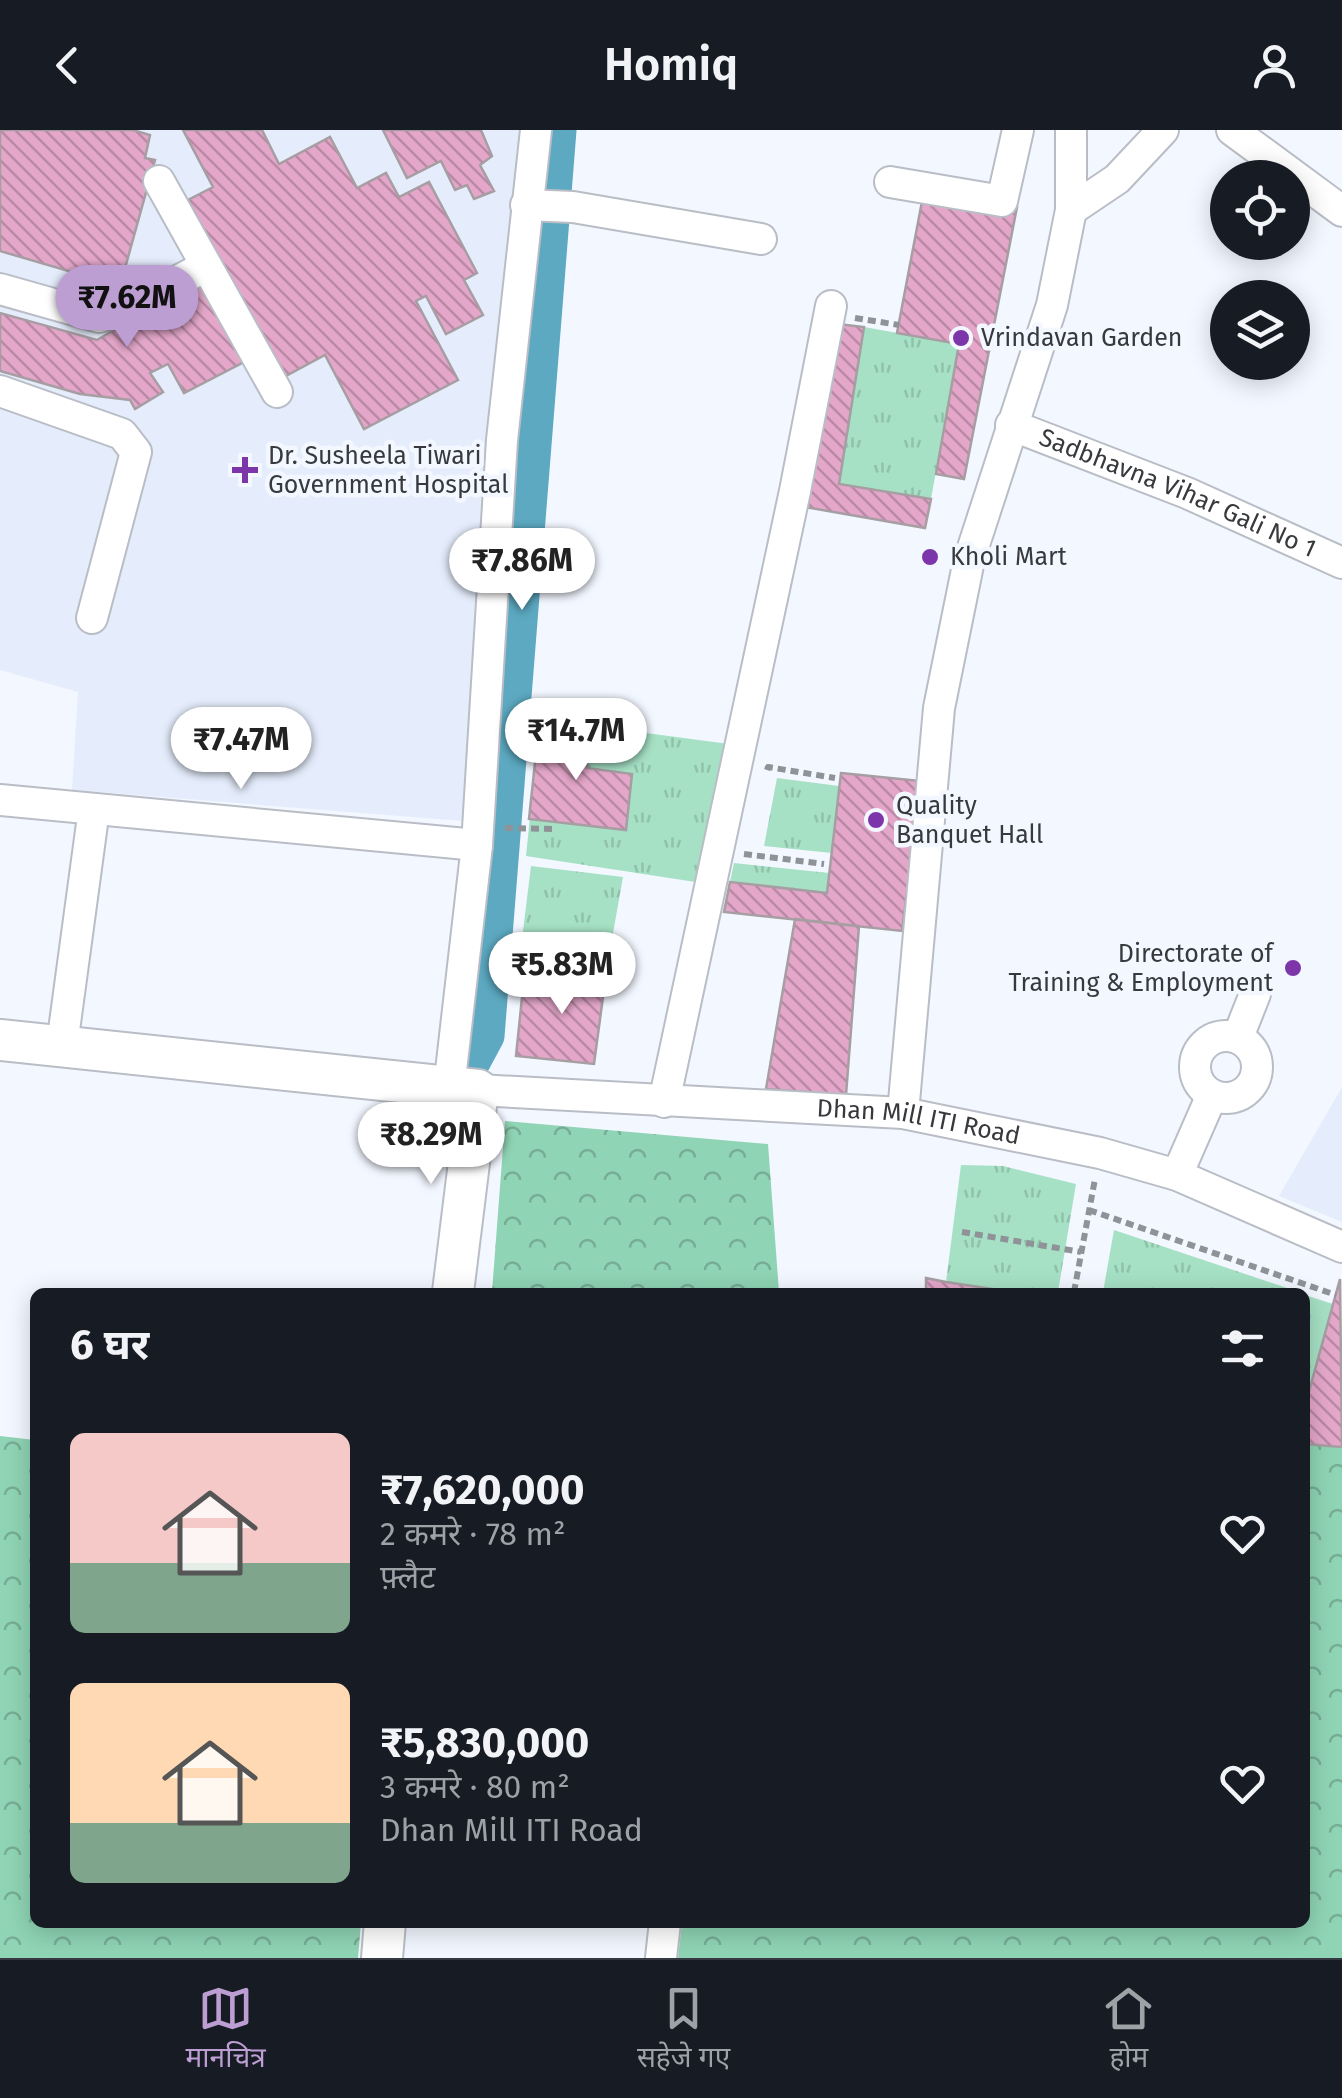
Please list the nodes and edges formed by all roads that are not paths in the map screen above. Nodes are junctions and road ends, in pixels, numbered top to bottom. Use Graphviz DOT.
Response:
graph roads {
  1 [pos="536,130"];
  2 [pos="1018,130"];
  3 [pos="1071,130"];
  4 [pos="1163,130"];
  5 [pos="1232,130"];
  6 [pos="160,181"];
  7 [pos="890,182"];
  8 [pos="547,206"];
  9 [pos="1071,210"];
  10 [pos="1342,212"];
  11 [pos="761,239"];
  12 [pos="206,266"];
  13 [pos="0,289"];
  14 [pos="830,310"];
  15 [pos="0,391"];
  16 [pos="277,392"];
  17 [pos="1011,425"];
  18 [pos="1342,563"];
  19 [pos="92,618"];
  20 [pos="0,800"];
  21 [pos="94,809"];
  22 [pos="477,845"];
  23 [pos="1255,994"];
  24 [pos="1238,1038"];
  25 [pos="0,1040"];
  26 [pos="62,1044"];
  27 [pos="463,1089"];
  28 [pos="1212,1095"];
  29 [pos="664,1102"];
  30 [pos="902,1113"];
  31 [pos="1177,1175"];
  32 [pos="1342,1247"];
  33 [pos="453,1288"];
  34 [pos="385,1928"];
  35 [pos="664,1928"];
  36 [pos="382,1958"];
  37 [pos="660,1958"];
  1 -- 8 [label="street"];
  2 -- 7 [label="street"];
  3 -- 9 [label="street"];
  4 -- 9 [label="street"];
  5 -- 10 [label="street"];
  6 -- 12 [label="street"];
  8 -- 11 [label="street"];
  8 -- 22 [label="street"];
  9 -- 17 [label="street"];
  12 -- 13 [label="street"];
  12 -- 16 [label="street"];
  14 -- 29 [label="street"];
  15 -- 19 [label="street"];
  17 -- 18 [label="street, Sadbhavna Vihar Gali No 1"];
  17 -- 30 [label="street"];
  20 -- 21 [label="street"];
  21 -- 22 [label="street"];
  21 -- 26 [label="street"];
  22 -- 27 [label="street"];
  23 -- 24 [label="street"];
  24 -- 28 [label="street"];
  24 -- 28 [label="street"];
  25 -- 26 [label="main road"];
  26 -- 27 [label="main road"];
  27 -- 29 [label="street, Dhan Mill ITI Road"];
  27 -- 33 [label="main road"];
  28 -- 31 [label="street"];
  29 -- 30 [label="street, Dhan Mill ITI Road"];
  30 -- 31 [label="street, Dhan Mill ITI Road"];
  31 -- 32 [label="street, Dhan Mill ITI Road"];
  34 -- 36 [label="main road"];
  35 -- 37 [label="street"];
}
